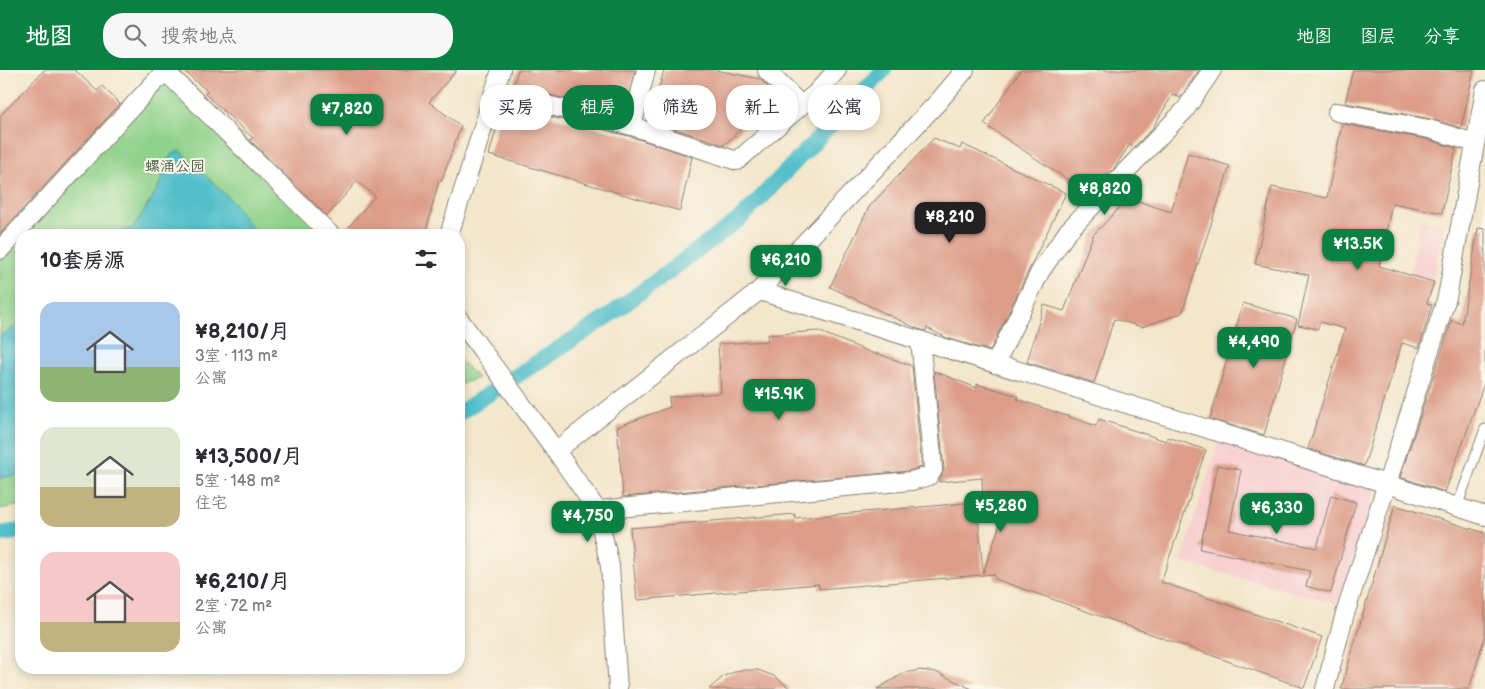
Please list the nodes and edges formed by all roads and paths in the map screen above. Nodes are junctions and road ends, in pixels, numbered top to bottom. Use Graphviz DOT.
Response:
graph roads {
  1 [pos="501,70"];
  2 [pos="646,70"];
  3 [pos="766,70"];
  4 [pos="837,70"];
  5 [pos="965,70"];
  6 [pos="1212,70"];
  7 [pos="496,85"];
  8 [pos="1485,90"];
  9 [pos="801,105"];
  10 [pos="1337,112"];
  11 [pos="634,118"];
  12 [pos="634,127"];
  13 [pos="482,130"];
  14 [pos="1475,143"];
  15 [pos="19,229"];
  16 [pos="325,229"];
  17 [pos="450,229"];
  18 [pos="15,234"];
  19 [pos="0,250"];
  20 [pos="759,291"];
  21 [pos="465,327"];
  22 [pos="920,340"];
  23 [pos="995,364"];
  24 [pos="1485,429"];
  25 [pos="556,451"];
  26 [pos="1387,484"];
  27 [pos="1457,507"];
  28 [pos="596,510"];
  29 [pos="1485,516"];
  30 [pos="618,689"];
  31 [pos="1325,689"];
  1 -- 7 [label="street"];
  2 -- 11 [label="street"];
  3 -- 9 [label="street"];
  4 -- 9 [label="street"];
  5 -- 20 [label="street"];
  6 -- 23 [label="street"];
  8 -- 14 [label="street"];
  9 -- 12 [label="street"];
  10 -- 14 [label="street"];
  13 -- 17 [label="street"];
  14 -- 26 [label="street"];
  15 -- 16 [label="street"];
  18 -- 19 [label="street"];
  20 -- 22 [label="street"];
  20 -- 25 [label="street"];
  21 -- 25 [label="street"];
  22 -- 23 [label="street"];
  22 -- 28 [label="street"];
  23 -- 26 [label="street"];
  24 -- 27 [label="lane"];
  25 -- 28 [label="street"];
  26 -- 27 [label="street"];
  26 -- 31 [label="street"];
  27 -- 29 [label="street"];
  28 -- 30 [label="street"];
}
